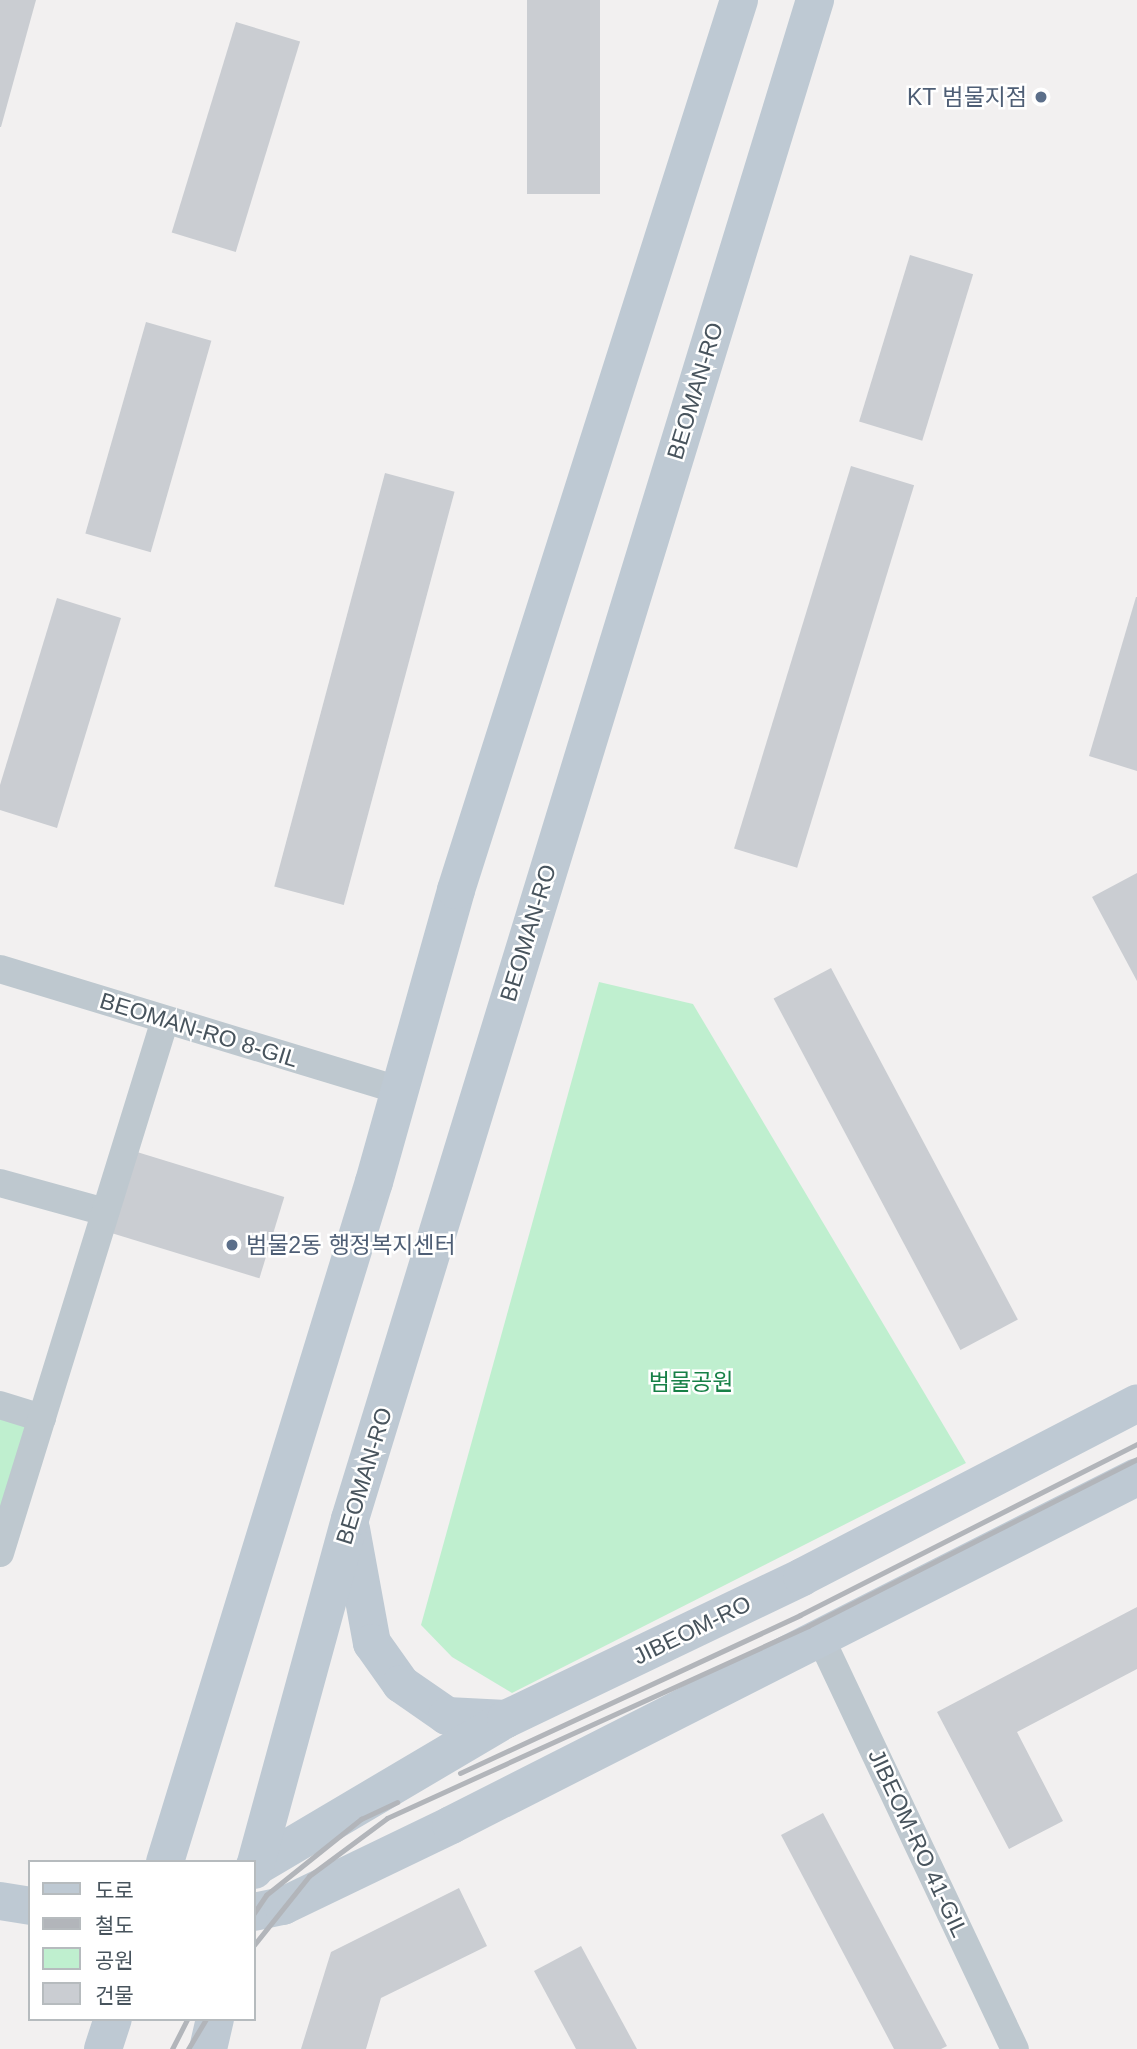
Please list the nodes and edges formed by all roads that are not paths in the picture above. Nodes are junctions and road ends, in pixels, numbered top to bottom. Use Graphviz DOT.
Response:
graph roads {
  1 [pos="739,0"];
  2 [pos="815,0"];
  3 [pos="0,968"];
  4 [pos="165,1020"];
  5 [pos="399,1090"];
  6 [pos="0,1183"];
  7 [pos="105,1212"];
  8 [pos="1137,1402"];
  9 [pos="0,1405"];
  10 [pos="42,1418"];
  11 [pos="1137,1477"];
  12 [pos="350,1519"];
  13 [pos="0,1553"];
  14 [pos="820,1637"];
  15 [pos="506,1719"];
  16 [pos="165,1860"];
  17 [pos="256,1862"];
  18 [pos="256,1868"];
  19 [pos="0,1901"];
  20 [pos="28,1906"];
  21 [pos="256,1912"];
  22 [pos="112,2021"];
  23 [pos="215,2021"];
  24 [pos="103,2049"];
  25 [pos="208,2049"];
  26 [pos="1016,2049"];
  1 -- 5 [label="main road"];
  2 -- 12 [label="main road, BEOMAN-RO"];
  3 -- 4 [label="street, BEOMAN-RO 8-GIL"];
  4 -- 5 [label="street, BEOMAN-RO 8-GIL"];
  4 -- 7 [label="street"];
  5 -- 16 [label="main road"];
  6 -- 7 [label="street"];
  7 -- 10 [label="street"];
  8 -- 15 [label="main road, JIBEOM-RO"];
  9 -- 10 [label="street"];
  10 -- 13 [label="street"];
  11 -- 14 [label="main road"];
  12 -- 15 [label="main road"];
  12 -- 17 [label="main road, BEOMAN-RO"];
  14 -- 21 [label="main road"];
  14 -- 26 [label="street, JIBEOM-RO 41-GIL"];
  15 -- 18 [label="main road, JIBEOM-RO"];
  19 -- 20 [label="main road"];
  22 -- 24 [label="main road"];
  23 -- 25 [label="main road"];
}
